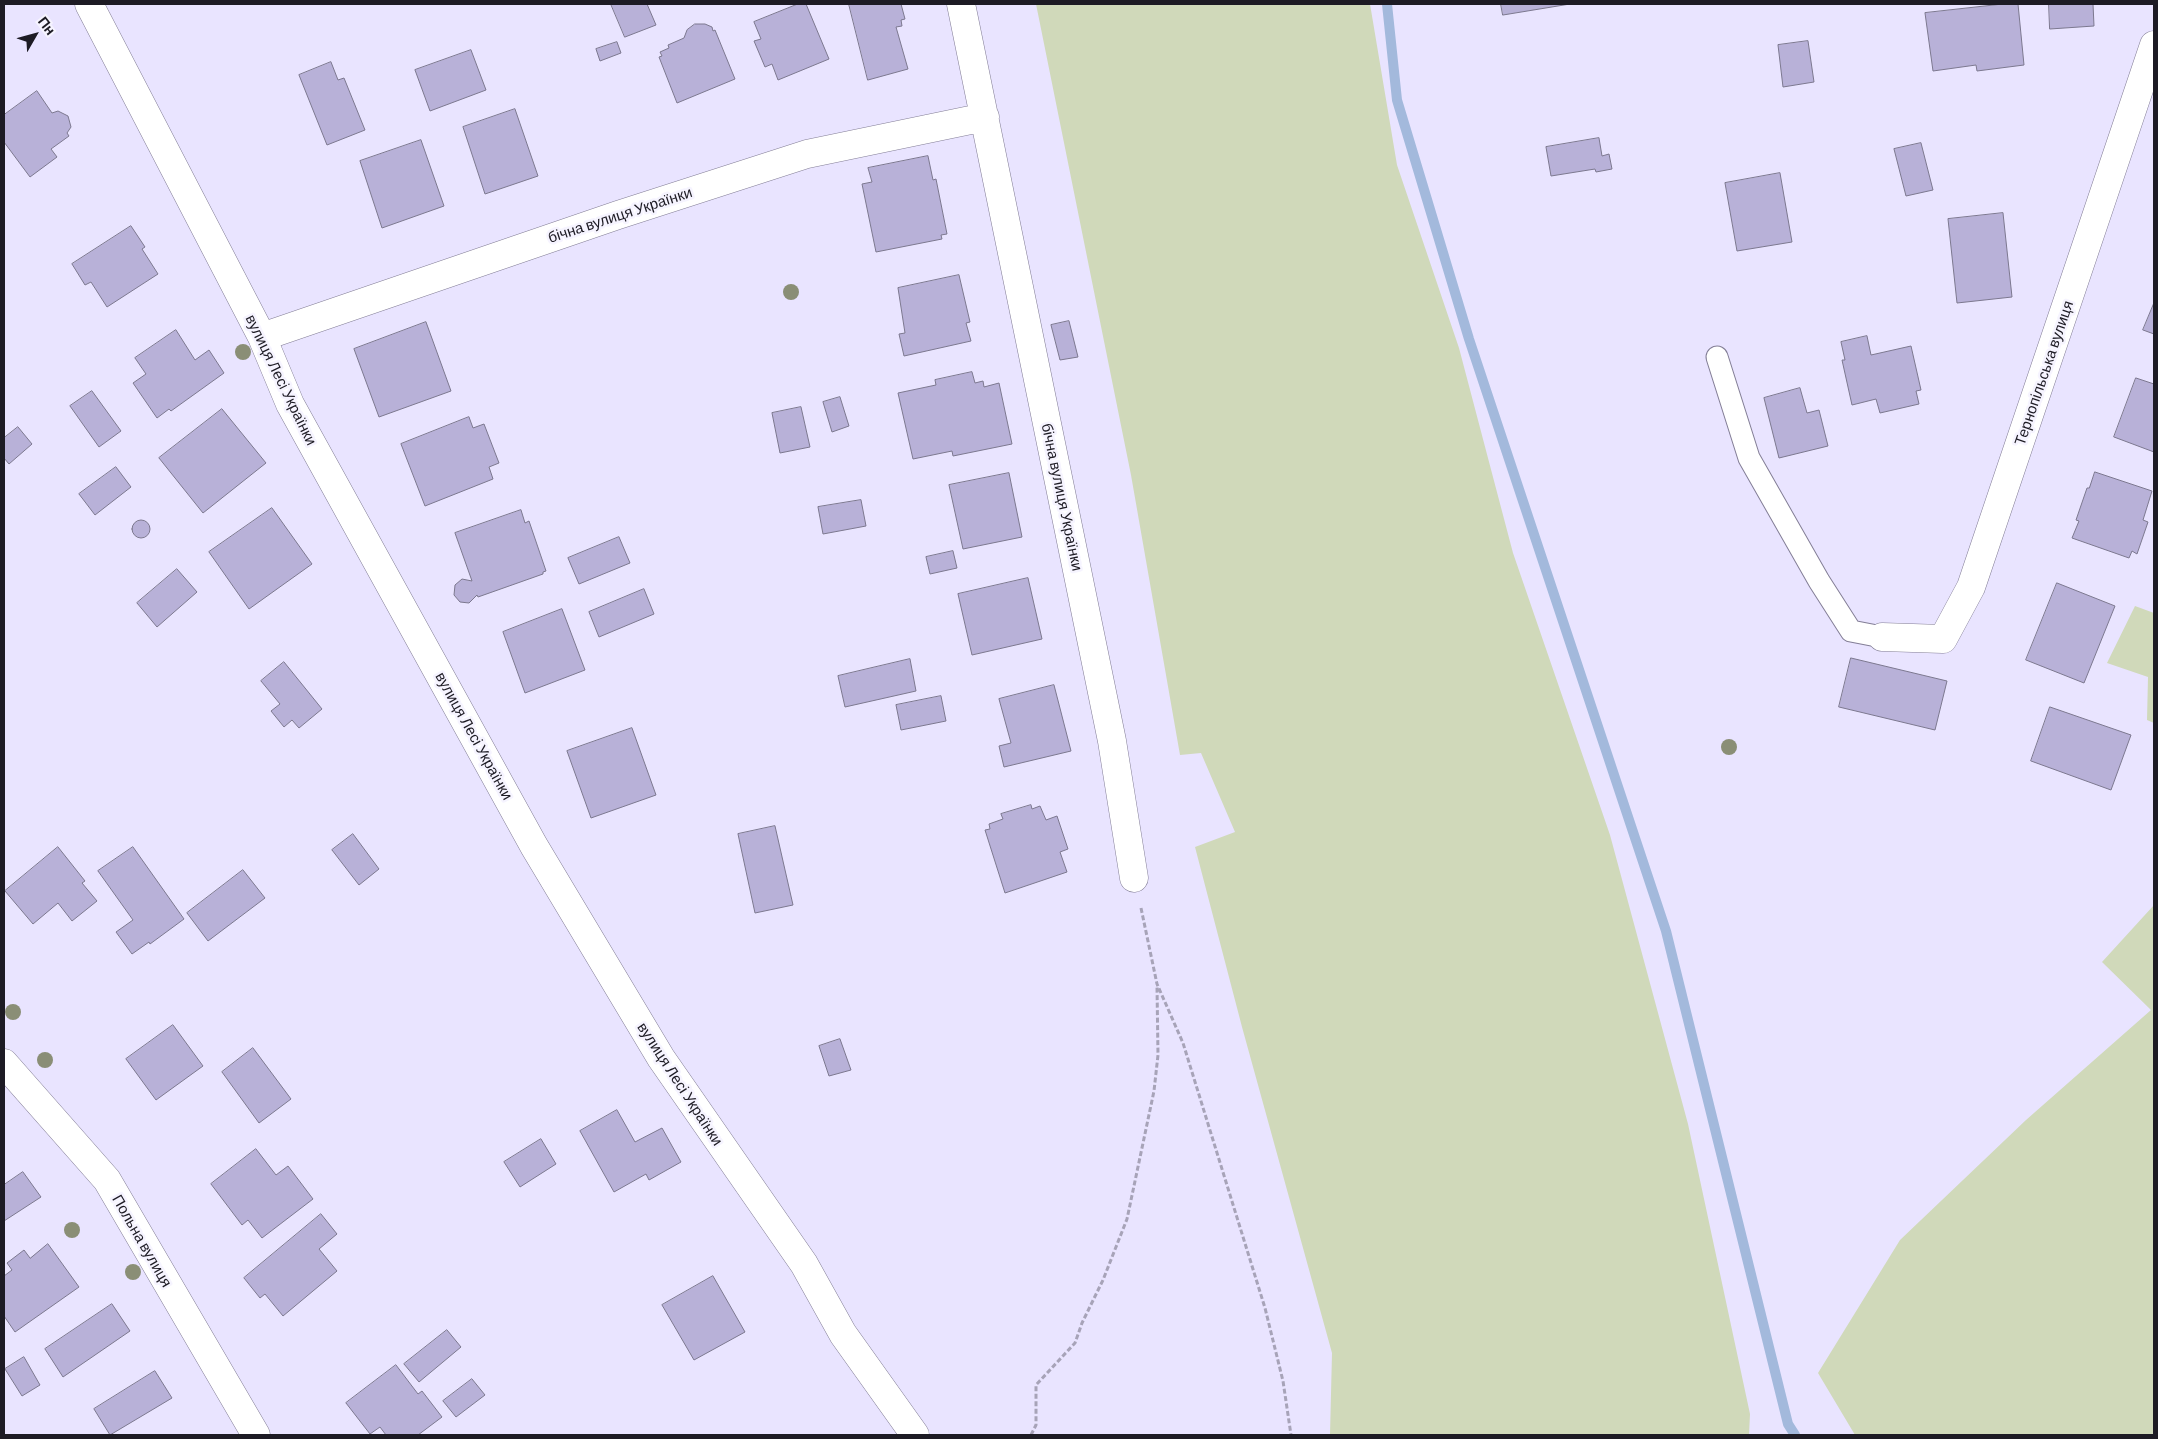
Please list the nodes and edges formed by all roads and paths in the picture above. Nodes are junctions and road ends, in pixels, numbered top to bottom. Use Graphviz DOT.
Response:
graph roads {
  1 [pos="89,4"];
  2 [pos="961,4"];
  3 [pos="2154,44"];
  4 [pos="985,117"];
  5 [pos="262,337"];
  6 [pos="1717,357"];
  7 [pos="1882,637"];
  8 [pos="1134,878"];
  9 [pos="1157,984"];
  10 [pos="4,1063"];
  11 [pos="256,1435"];
  12 [pos="914,1435"];
  13 [pos="1031,1435"];
  14 [pos="1291,1435"];
  1 -- 5 [label="street, вулиця Лесі Українки"];
  2 -- 4 [label="street, бічна вулиця Українки"];
  3 -- 7 [label="street, Тернопільська вулиця"];
  4 -- 5 [label="street, бічна вулиця Українки"];
  4 -- 8 [label="street, бічна вулиця Українки"];
  5 -- 12 [label="street, вулиця Лесі Українки"];
  6 -- 7 [label="lane"];
  8 -- 9 [label="path"];
  9 -- 13 [label="path"];
  9 -- 14 [label="path"];
  10 -- 11 [label="street, Польна вулиця"];
}
